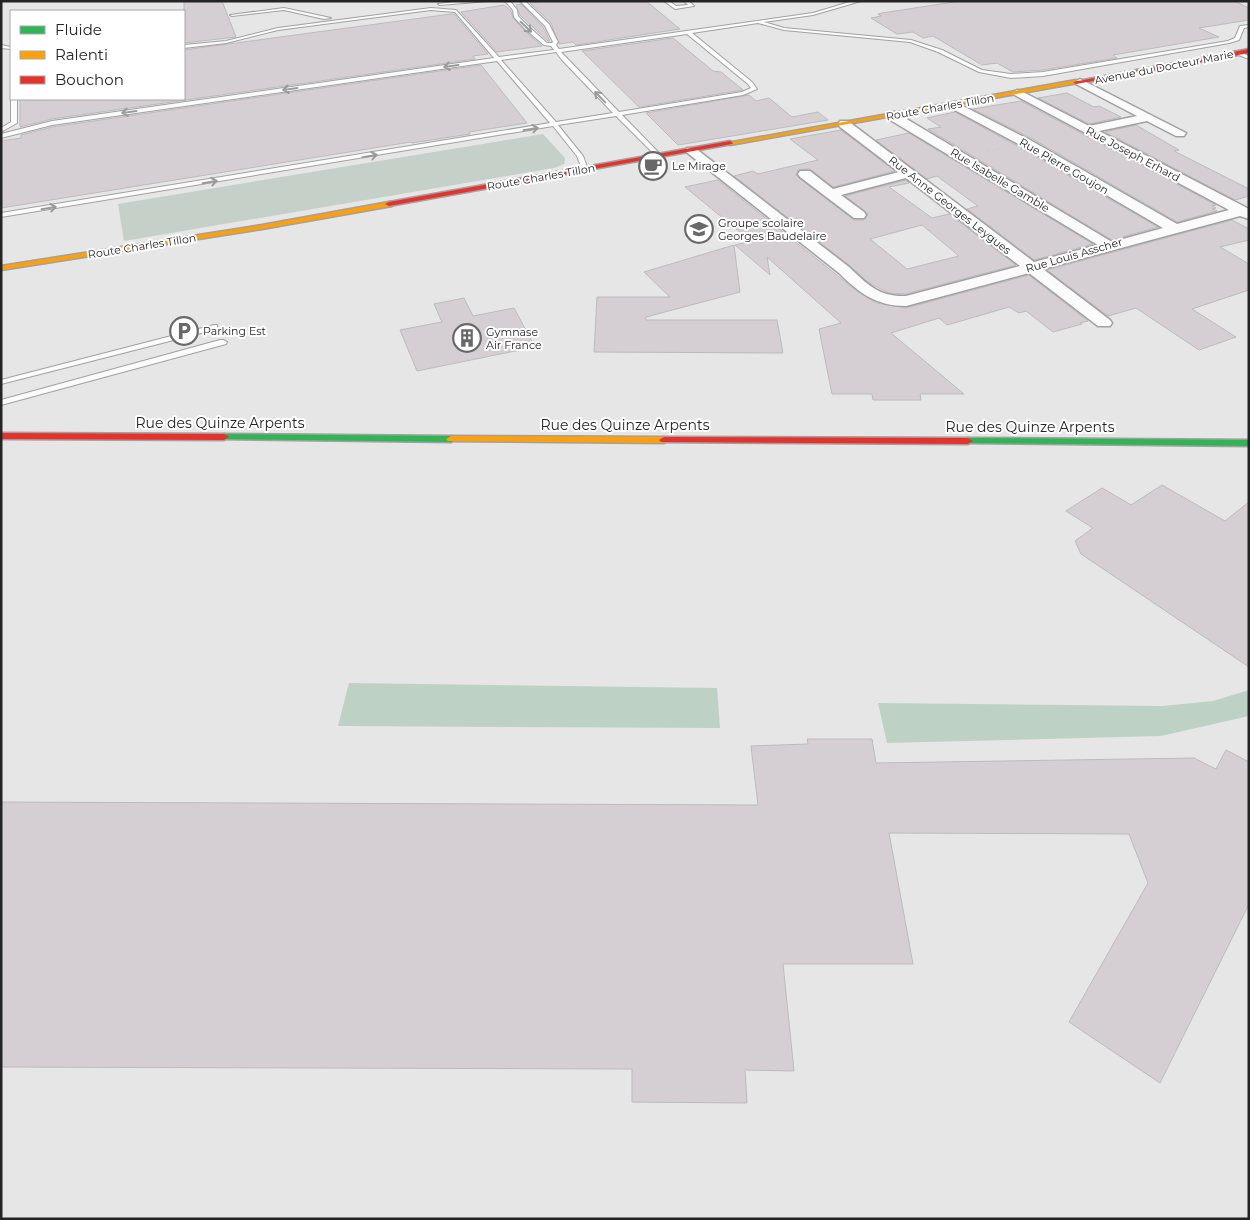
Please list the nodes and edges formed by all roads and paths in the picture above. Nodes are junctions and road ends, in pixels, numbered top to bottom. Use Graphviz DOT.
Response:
graph roads {
  1 [pos="482,1"];
  2 [pos="486,1"];
  3 [pos="507,1"];
  4 [pos="522,1"];
  5 [pos="666,1"];
  6 [pos="686,1"];
  7 [pos="859,1"];
  8 [pos="232,15"];
  9 [pos="758,22"];
  10 [pos="1249,26"];
  11 [pos="688,32"];
  12 [pos="553,45"];
  13 [pos="185,47"];
  14 [pos="559,51"];
  15 [pos="1245,54"];
  16 [pos="499,59"];
  17 [pos="1080,82"];
  18 [pos="1017,94"];
  19 [pos="14,100"];
  20 [pos="953,105"];
  21 [pos="617,115"];
  22 [pos="890,116"];
  23 [pos="1148,117"];
  24 [pos="844,124"];
  25 [pos="555,125"];
  26 [pos="1,130"];
  27 [pos="1087,130"];
  28 [pos="1180,133"];
  29 [pos="1,136"];
  30 [pos="1026,144"];
  31 [pos="691,151"];
  32 [pos="659,156"];
  33 [pos="962,157"];
  34 [pos="585,169"];
  35 [pos="910,173"];
  36 [pos="805,174"];
  37 [pos="832,193"];
  38 [pos="1246,213"];
  39 [pos="1,215"];
  40 [pos="859,215"];
  41 [pos="1174,228"];
  42 [pos="1109,246"];
  43 [pos="1032,267"];
  44 [pos="1,268"];
  45 [pos="1104,323"];
  46 [pos="214,326"];
  47 [pos="223,342"];
  48 [pos="1,382"];
  49 [pos="1,403"];
  50 [pos="1,436"];
  51 [pos="1249,443"];
  1 -- 2 [label="lane"];
  1 -- 8 [label="lane"];
  3 -- 12 [label="lane, one-way"];
  4 -- 12 [label="lane"];
  5 -- 6 [label="lane"];
  7 -- 9 [label="lane"];
  9 -- 10 [label="lane"];
  9 -- 11 [label="lane"];
  11 -- 14 [label="lane"];
  11 -- 21 [label="lane"];
  12 -- 14 [label="lane"];
  13 -- 16 [label="lane"];
  14 -- 16 [label="lane"];
  21 -- 14 [label="lane, one-way"];
  15 -- 17 [label="main road, Avenue du Docteur Marie"];
  16 -- 25 [label="lane"];
  16 -- 29 [label="lane, one-way"];
  17 -- 18 [label="main road, Route Charles Tillon"];
  17 -- 23 [label="street"];
  18 -- 20 [label="main road, Route Charles Tillon"];
  18 -- 27 [label="street, Rue Joseph Erhard"];
  19 -- 26 [label="lane"];
  20 -- 22 [label="main road, Route Charles Tillon"];
  20 -- 30 [label="street, Rue Pierre Goujon"];
  21 -- 25 [label="lane"];
  21 -- 32 [label="lane"];
  22 -- 24 [label="main road, Route Charles Tillon"];
  22 -- 33 [label="street, Rue Isabelle Gamble"];
  23 -- 27 [label="street"];
  23 -- 28 [label="street"];
  24 -- 31 [label="main road, Route Charles Tillon"];
  24 -- 35 [label="street, Rue Anne Georges Leygues"];
  25 -- 34 [label="lane"];
  39 -- 25 [label="lane, one-way"];
  27 -- 38 [label="street, Rue Joseph Erhard"];
  30 -- 33 [label="path"];
  30 -- 41 [label="street, Rue Pierre Goujon"];
  31 -- 32 [label="main road, Route Charles Tillon"];
  31 -- 43 [label="street, Rue Louis Asscher"];
  32 -- 34 [label="main road, Route Charles Tillon"];
  33 -- 42 [label="street, Rue Isabelle Gamble"];
  34 -- 44 [label="main road, Route Charles Tillon"];
  35 -- 37 [label="street"];
  35 -- 43 [label="street, Rue Anne Georges Leygues"];
  36 -- 37 [label="street"];
  37 -- 40 [label="street"];
  38 -- 41 [label="street, Rue Louis Asscher"];
  41 -- 42 [label="street, Rue Louis Asscher"];
  42 -- 43 [label="street, Rue Louis Asscher"];
  43 -- 45 [label="street, Rue Anne Georges Leygues"];
  46 -- 48 [label="lane"];
  47 -- 49 [label="lane"];
  50 -- 51 [label="main road, Rue des Quinze Arpents"];
}
